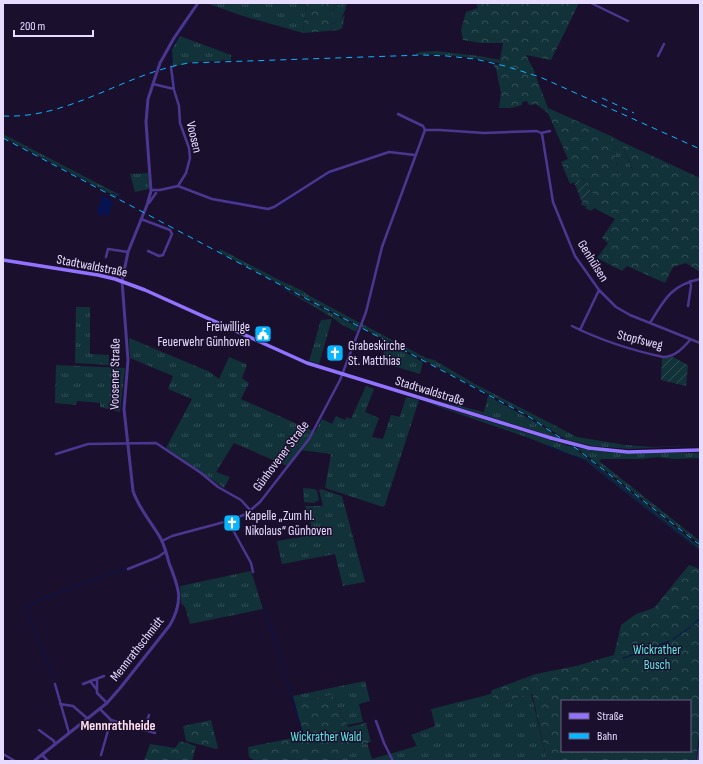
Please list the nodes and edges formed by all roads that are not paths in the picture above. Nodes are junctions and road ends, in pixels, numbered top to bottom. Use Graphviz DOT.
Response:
graph roads {
  1 [pos="198,3"];
  2 [pos="591,3"];
  3 [pos="628,21"];
  4 [pos="664,44"];
  5 [pos="658,56"];
  6 [pos="171,67"];
  7 [pos="153,84"];
  8 [pos="174,90"];
  9 [pos="398,114"];
  10 [pos="425,130"];
  11 [pos="550,131"];
  12 [pos="541,133"];
  13 [pos="415,155"];
  14 [pos="178,186"];
  15 [pos="160,190"];
  16 [pos="150,192"];
  17 [pos="156,193"];
  18 [pos="147,205"];
  19 [pos="141,219"];
  20 [pos="148,251"];
  21 [pos="128,252"];
  22 [pos="106,257"];
  23 [pos="3,260"];
  24 [pos="700,279"];
  25 [pos="122,281"];
  26 [pos="690,281"];
  27 [pos="599,290"];
  28 [pos="688,306"];
  29 [pos="650,323"];
  30 [pos="572,326"];
  31 [pos="580,330"];
  32 [pos="690,340"];
  33 [pos="700,343"];
  34 [pos="342,374"];
  35 [pos="128,443"];
  36 [pos="700,450"];
  37 [pos="56,454"];
  38 [pos="250,511"];
  39 [pos="228,521"];
  40 [pos="162,541"];
  41 [pos="165,552"];
  42 [pos="128,569"];
  43 [pos="253,572"];
  44 [pos="179,606"];
  45 [pos="104,676"];
  46 [pos="97,679"];
  47 [pos="90,682"];
  48 [pos="55,684"];
  49 [pos="83,684"];
  50 [pos="97,690"];
  51 [pos="107,702"];
  52 [pos="60,704"];
  53 [pos="100,709"];
  54 [pos="149,715"];
  55 [pos="88,719"];
  56 [pos="111,720"];
  57 [pos="376,721"];
  58 [pos="39,730"];
  59 [pos="144,730"];
  60 [pos="69,733"];
  61 [pos="155,733"];
  62 [pos="55,744"];
  63 [pos="700,747"];
  64 [pos="3,754"];
  65 [pos="42,755"];
  66 [pos="101,755"];
  67 [pos="15,761"];
  68 [pos="34,761"];
  69 [pos="48,761"];
  70 [pos="393,761"];
  71 [pos="698,761"];
  1 -- 7 [label="street"];
  2 -- 3 [label="street"];
  4 -- 5 [label="street"];
  6 -- 8 [label="street, Voosen"];
  7 -- 8 [label="street"];
  7 -- 16 [label="street"];
  8 -- 14 [label="street, Voosen"];
  9 -- 10 [label="street"];
  10 -- 12 [label="street"];
  10 -- 13 [label="street"];
  11 -- 12 [label="street"];
  12 -- 27 [label="street, Genhülsen"];
  13 -- 14 [label="street"];
  13 -- 34 [label="street, Günhovener Straße"];
  14 -- 15 [label="street"];
  15 -- 16 [label="street"];
  15 -- 17 [label="street"];
  16 -- 17 [label="street"];
  16 -- 18 [label="street"];
  17 -- 18 [label="street"];
  18 -- 19 [label="street"];
  19 -- 20 [label="street"];
  19 -- 21 [label="street"];
  21 -- 22 [label="street"];
  21 -- 25 [label="street"];
  23 -- 25 [label="main road, Stadtwaldstraße"];
  24 -- 26 [label="street"];
  25 -- 34 [label="main road, Stadtwaldstraße"];
  25 -- 35 [label="street, Voosener Straße"];
  26 -- 28 [label="street"];
  26 -- 29 [label="street"];
  27 -- 29 [label="street, Genhülsen"];
  27 -- 31 [label="street"];
  29 -- 32 [label="street, Genhülsen"];
  30 -- 31 [label="street, Stopfsweg"];
  31 -- 32 [label="street, Stopfsweg"];
  32 -- 33 [label="street, Genhülsen"];
  34 -- 36 [label="main road, Stadtwaldstraße, bridge"];
  34 -- 38 [label="street, Günhovener Straße"];
  35 -- 37 [label="street"];
  35 -- 38 [label="street"];
  35 -- 40 [label="street, Voosener Straße"];
  38 -- 39 [label="street, Günhovener Straße"];
  39 -- 40 [label="street, Günhovener Straße"];
  39 -- 43 [label="street"];
  40 -- 41 [label="street, Voosener Straße"];
  41 -- 42 [label="street"];
  41 -- 44 [label="street, Voosener Straße"];
  44 -- 51 [label="street, Mennrathschmidt"];
  45 -- 46 [label="street, Mennrathschmidt"];
  46 -- 47 [label="street, Mennrathschmidt"];
  46 -- 50 [label="street, Mennrathschmidt"];
  47 -- 49 [label="street, Mennrathschmidt"];
  47 -- 50 [label="street, Mennrathschmidt"];
  48 -- 52 [label="street"];
  50 -- 51 [label="street, Mennrathschmidt"];
  51 -- 53 [label="street, Mennrathschmidt"];
  52 -- 55 [label="street"];
  52 -- 60 [label="street"];
  53 -- 55 [label="street, Mennrathschmidt"];
  53 -- 56 [label="street"];
  54 -- 59 [label="street"];
  55 -- 60 [label="street, Mennrathschmidt"];
  56 -- 59 [label="street"];
  56 -- 66 [label="street"];
  57 -- 70 [label="street"];
  58 -- 62 [label="street"];
  59 -- 61 [label="street"];
  60 -- 62 [label="street, Mennrathschmidt"];
  62 -- 65 [label="street, Mennrathschmidt"];
  63 -- 71 [label="street"];
  64 -- 67 [label="street"];
  65 -- 68 [label="street, Mennrathschmidt"];
  65 -- 69 [label="street"];
}
